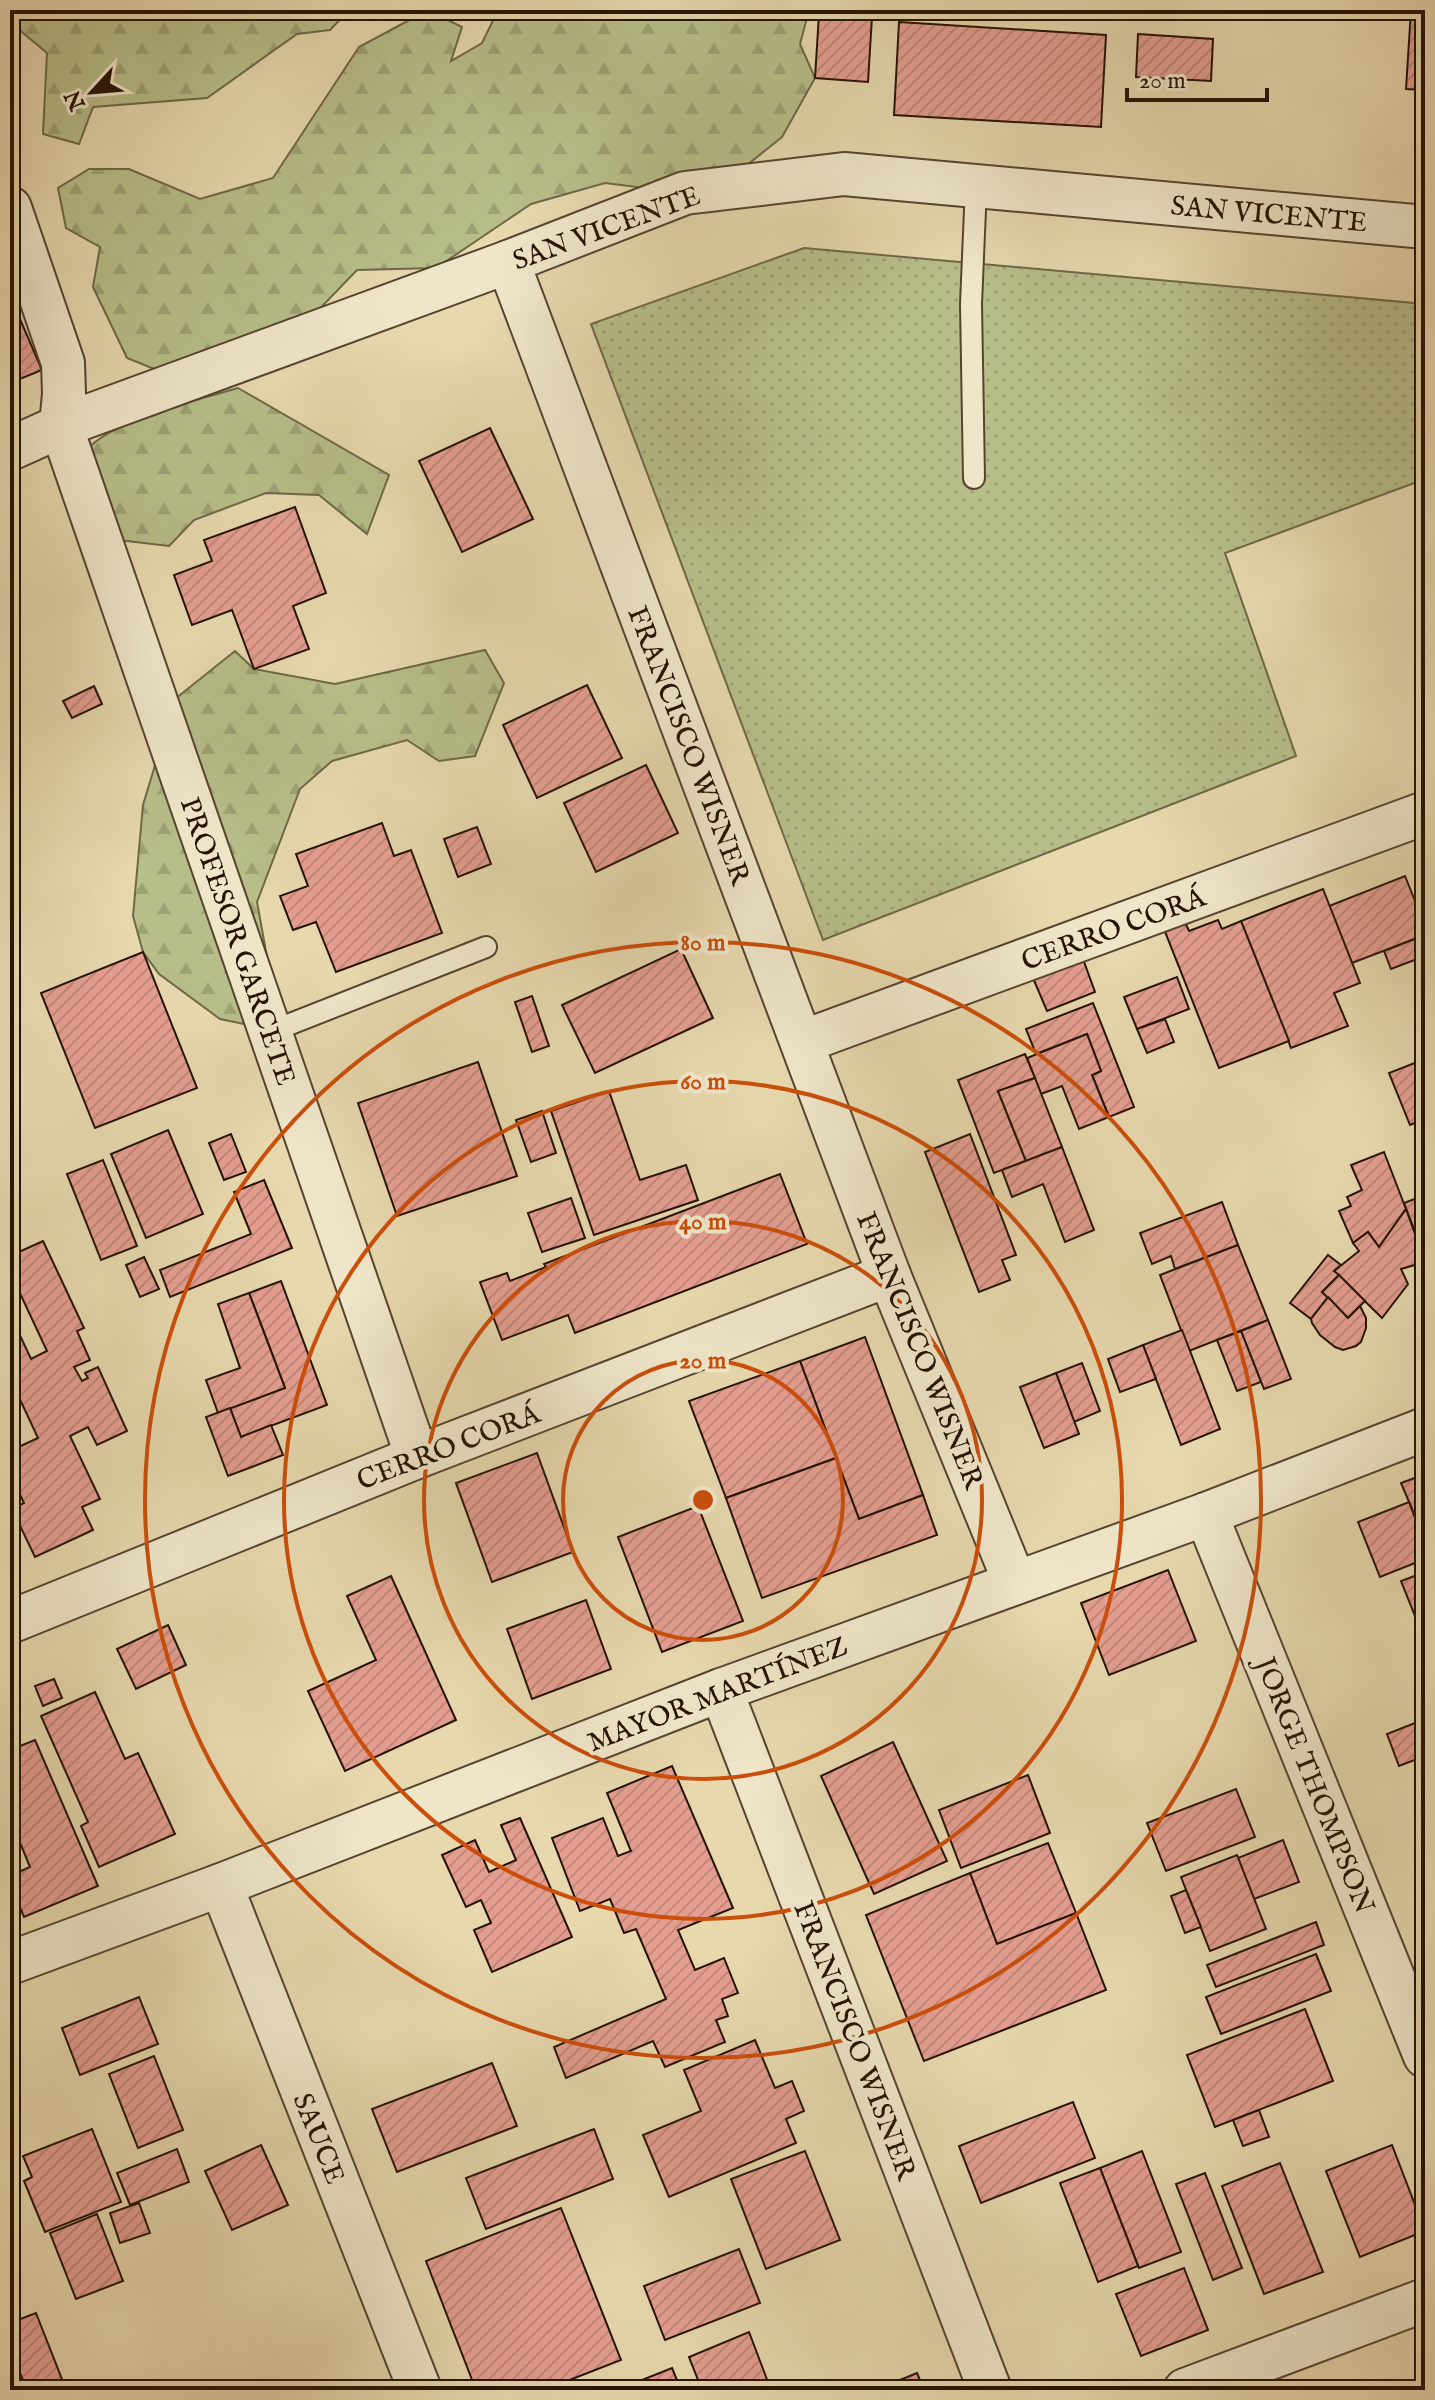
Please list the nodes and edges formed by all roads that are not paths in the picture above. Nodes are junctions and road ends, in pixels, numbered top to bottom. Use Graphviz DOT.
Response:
graph roads {
  1 [pos="976,186"];
  2 [pos="10,208"];
  3 [pos="1425,227"];
  4 [pos="508,262"];
  5 [pos="61,426"];
  6 [pos="10,449"];
  7 [pos="974,478"];
  8 [pos="1425,813"];
  9 [pos="486,947"];
  10 [pos="270,1032"];
  11 [pos="802,1042"];
  12 [pos="889,1275"];
  13 [pos="1425,1429"];
  14 [pos="417,1457"];
  15 [pos="1206,1514"];
  16 [pos="1015,1583"];
  17 [pos="10,1622"];
  18 [pos="721,1690"];
  19 [pos="221,1885"];
  20 [pos="10,1963"];
  21 [pos="1425,2056"];
  22 [pos="1425,2300"];
  23 [pos="420,2390"];
  24 [pos="990,2390"];
  25 [pos="1185,2390"];
  1 -- 3 [label="street, SAN VICENTE"];
  1 -- 4 [label="street, SAN VICENTE"];
  1 -- 7 [label="lane"];
  2 -- 5 [label="street"];
  4 -- 5 [label="street, SAN VICENTE"];
  4 -- 11 [label="street, FRANCISCO WISNER"];
  5 -- 6 [label="street, SAN VICENTE"];
  5 -- 10 [label="street, PROFESOR GARCETE"];
  8 -- 11 [label="street, CERRO CORÁ"];
  9 -- 10 [label="lane"];
  10 -- 14 [label="street, PROFESOR GARCETE"];
  11 -- 12 [label="street, FRANCISCO WISNER"];
  12 -- 14 [label="street, CERRO CORÁ"];
  12 -- 16 [label="street, FRANCISCO WISNER"];
  13 -- 15 [label="street, MAYOR MARTÍNEZ"];
  14 -- 17 [label="street, CERRO CORÁ"];
  15 -- 16 [label="street, MAYOR MARTÍNEZ"];
  15 -- 21 [label="street, JORGE THOMPSON"];
  16 -- 18 [label="street, MAYOR MARTÍNEZ"];
  18 -- 19 [label="street, MAYOR MARTÍNEZ"];
  18 -- 24 [label="street, FRANCISCO WISNER"];
  19 -- 20 [label="street, MAYOR MARTÍNEZ"];
  19 -- 23 [label="street, SAUCE"];
  22 -- 25 [label="street"];
}
